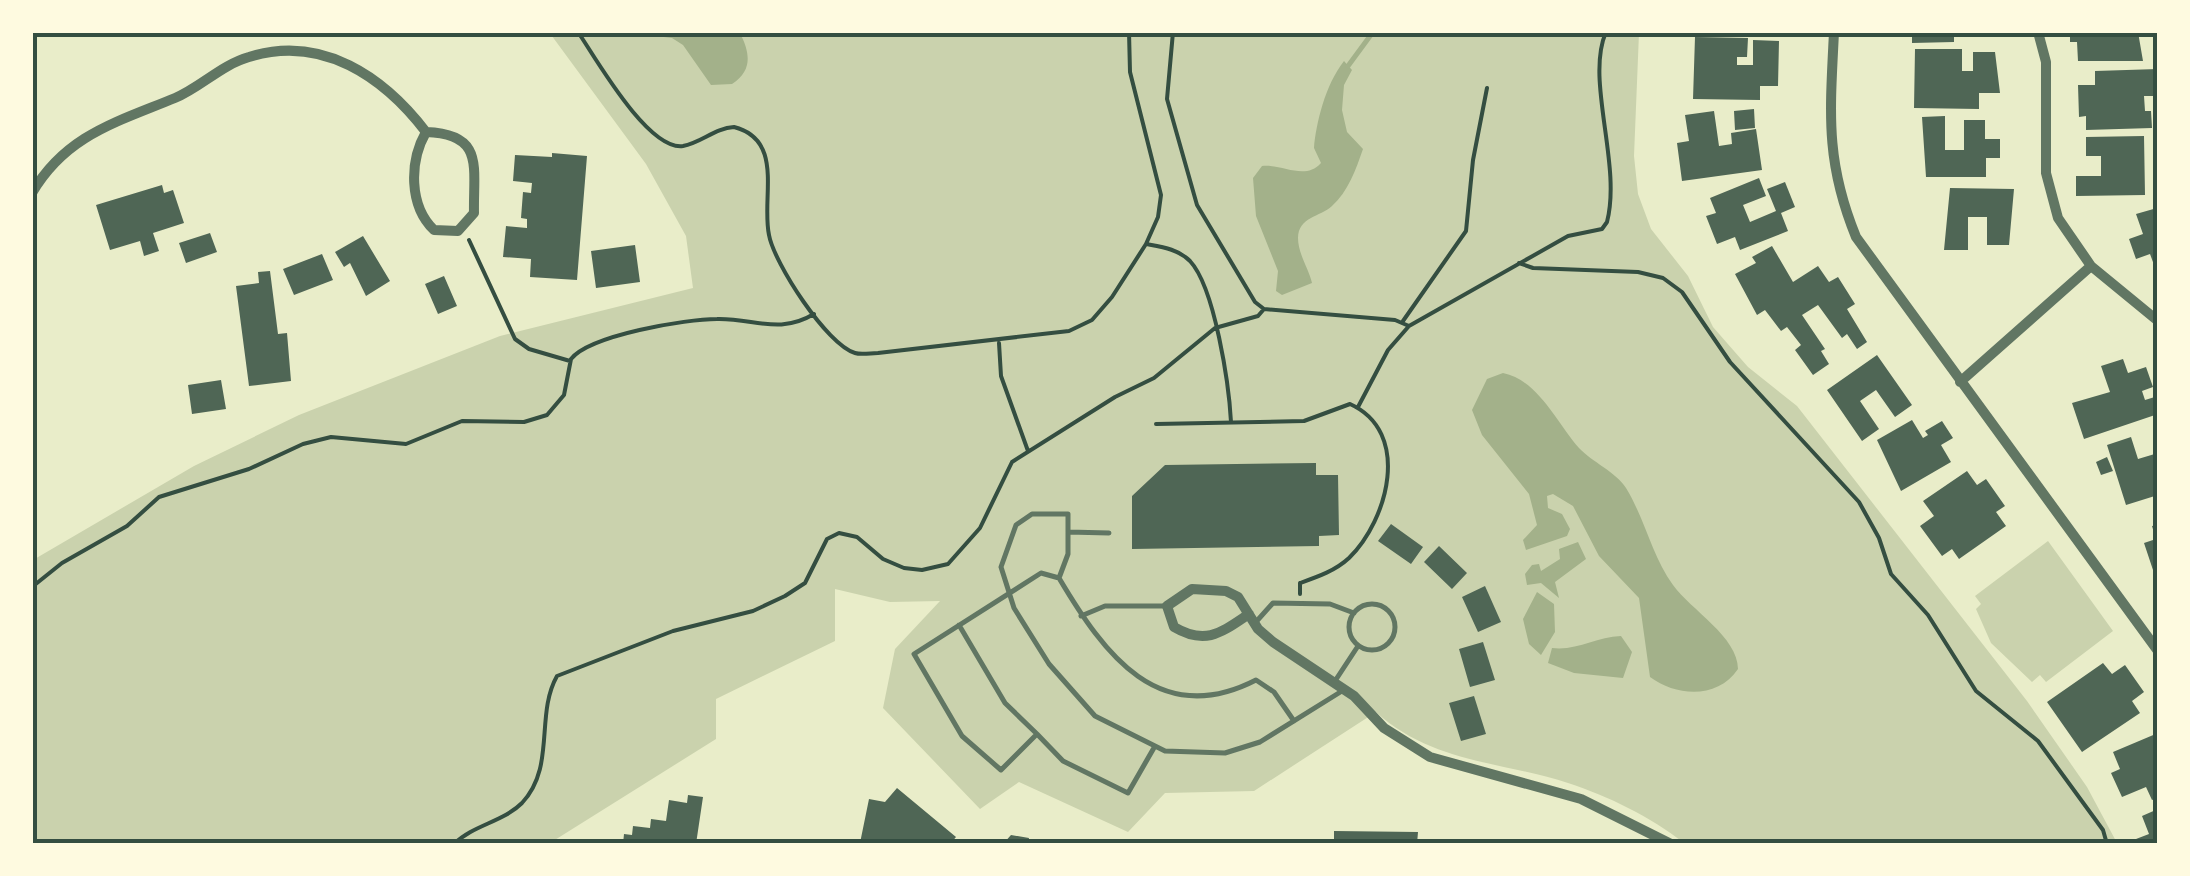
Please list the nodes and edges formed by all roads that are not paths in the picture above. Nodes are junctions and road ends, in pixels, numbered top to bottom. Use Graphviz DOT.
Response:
graph roads {
  1 [pos="1834,32"];
  2 [pos="2038,32"];
  3 [pos="426,132"];
  4 [pos="32,193"];
  5 [pos="2091,266"];
  6 [pos="2158,321"];
  7 [pos="1960,382"];
  8 [pos="1068,532"];
  9 [pos="1110,533"];
  10 [pos="1059,578"];
  11 [pos="1009,592"];
  12 [pos="1167,606"];
  13 [pos="1354,612"];
  14 [pos="1081,616"];
  15 [pos="1252,619"];
  16 [pos="958,625"];
  17 [pos="1358,646"];
  18 [pos="2156,647"];
  19 [pos="1334,682"];
  20 [pos="1345,689"];
  21 [pos="1294,721"];
  22 [pos="1037,734"];
  23 [pos="1155,746"];
  24 [pos="1672,844"];
  1 -- 7 [label="street"];
  2 -- 5 [label="street"];
  3 -- 3 [label="street"];
  3 -- 4 [label="street"];
  5 -- 6 [label="street"];
  5 -- 7 [label="street"];
  7 -- 18 [label="street"];
  8 -- 9 [label="lane"];
  8 -- 10 [label="lane"];
  8 -- 11 [label="lane"];
  10 -- 11 [label="lane"];
  10 -- 14 [label="lane"];
  11 -- 16 [label="lane"];
  11 -- 23 [label="lane"];
  12 -- 14 [label="lane"];
  12 -- 15 [label="street"];
  12 -- 15 [label="street"];
  13 -- 15 [label="lane"];
  13 -- 17 [label="lane"];
  13 -- 17 [label="lane"];
  14 -- 21 [label="lane"];
  15 -- 19 [label="street"];
  16 -- 22 [label="lane"];
  16 -- 22 [label="lane"];
  17 -- 19 [label="lane"];
  19 -- 20 [label="street"];
  20 -- 21 [label="lane"];
  20 -- 24 [label="street"];
  21 -- 23 [label="lane"];
  22 -- 23 [label="lane"];
}
